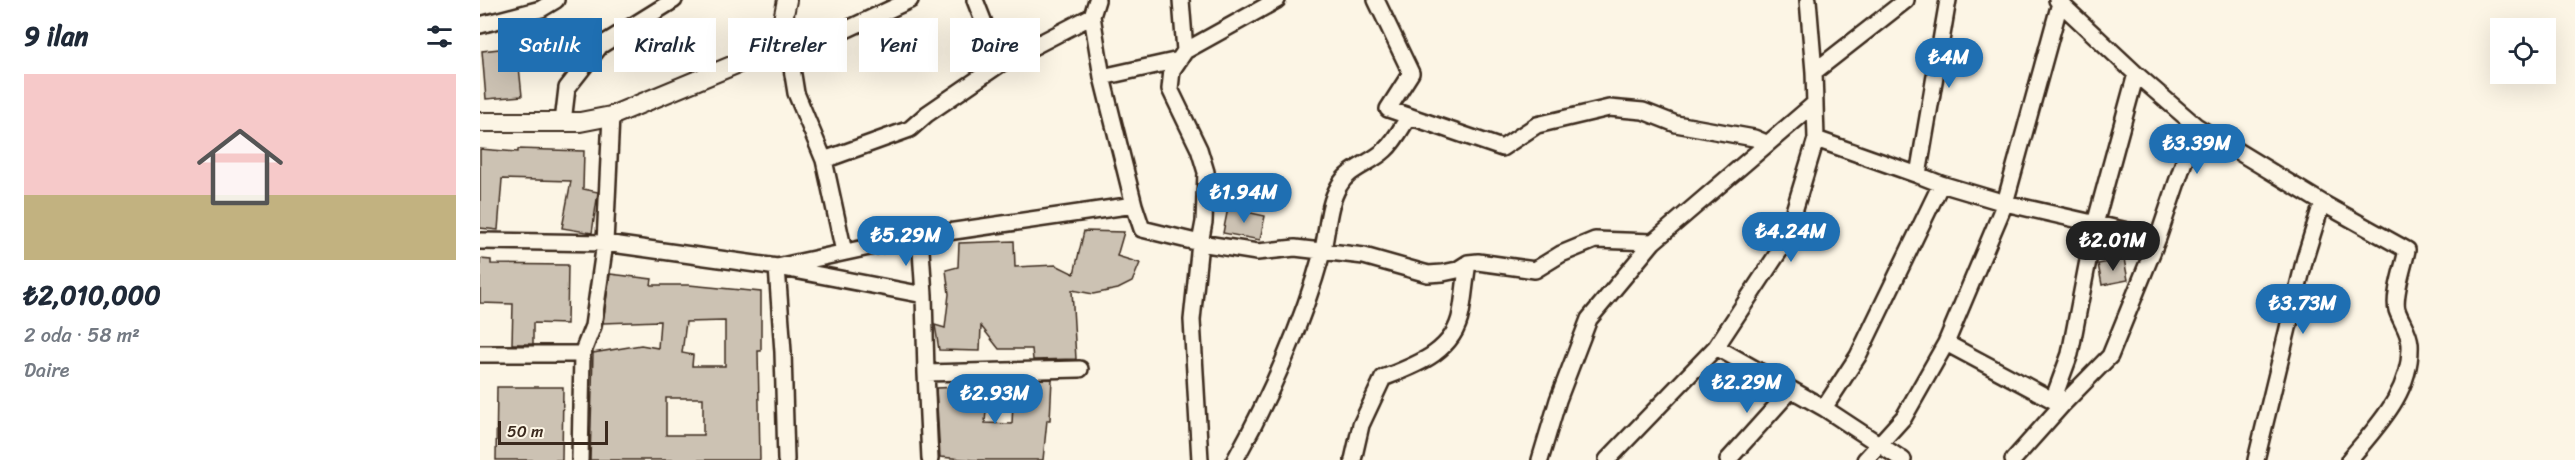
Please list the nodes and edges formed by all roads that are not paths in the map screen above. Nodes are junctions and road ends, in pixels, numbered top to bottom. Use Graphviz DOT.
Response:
graph roads {
  1 [pos="555,0"];
  2 [pos="674,0"];
  3 [pos="787,0"];
  4 [pos="910,0"];
  5 [pos="975,0"];
  6 [pos="1097,0"];
  7 [pos="1181,0"];
  8 [pos="1277,0"];
  9 [pos="1376,0"];
  10 [pos="1808,0"];
  11 [pos="1906,0"];
  12 [pos="1948,0"];
  13 [pos="2059,1"];
  14 [pos="1092,16"];
  15 [pos="783,18"];
  16 [pos="982,18"];
  17 [pos="480,25"];
  18 [pos="847,29"];
  19 [pos="1040,43"];
  20 [pos="1182,56"];
  21 [pos="728,67"];
  22 [pos="793,72"];
  23 [pos="988,72"];
  24 [pos="1814,72"];
  25 [pos="2136,74"];
  26 [pos="1102,77"];
  27 [pos="1814,104"];
  28 [pos="611,116"];
  29 [pos="1409,116"];
  30 [pos="480,122"];
  31 [pos="563,122"];
  32 [pos="2196,126"];
  33 [pos="1816,139"];
  34 [pos="1766,143"];
  35 [pos="824,160"];
  36 [pos="1918,176"];
  37 [pos="1941,184"];
  38 [pos="2322,202"];
  39 [pos="2005,203"];
  40 [pos="1134,205"];
  41 [pos="2095,224"];
  42 [pos="920,236"];
  43 [pos="2158,238"];
  44 [pos="480,241"];
  45 [pos="1653,242"];
  46 [pos="604,243"];
  47 [pos="1200,243"];
  48 [pos="844,252"];
  49 [pos="1323,252"];
  50 [pos="1468,263"];
  51 [pos="777,267"];
  52 [pos="924,295"];
  53 [pos="1946,343"];
  54 [pos="1716,347"];
  55 [pos="480,354"];
  56 [pos="582,354"];
  57 [pos="1080,369"];
  58 [pos="926,373"];
  59 [pos="1791,390"];
  60 [pos="2057,403"];
  61 [pos="1824,408"];
  62 [pos="1879,446"];
  63 [pos="580,460"];
  64 [pos="786,460"];
  65 [pos="933,460"];
  66 [pos="1200,460"];
  67 [pos="1234,460"];
  68 [pos="1353,460"];
  69 [pos="1540,460"];
  70 [pos="1607,460"];
  71 [pos="1728,460"];
  72 [pos="1865,460"];
  73 [pos="1903,460"];
  74 [pos="2013,460"];
  75 [pos="2256,460"];
  76 [pos="2349,460"];
  1 -- 17 [label="street"];
  2 -- 31 [label="street"];
  3 -- 15 [label="street"];
  4 -- 18 [label="street"];
  5 -- 16 [label="street"];
  6 -- 14 [label="street"];
  7 -- 20 [label="street"];
  8 -- 20 [label="street"];
  9 -- 29 [label="street"];
  10 -- 24 [label="street"];
  11 -- 24 [label="street"];
  12 -- 36 [label="street"];
  13 -- 25 [label="street"];
  13 -- 39 [label="street"];
  14 -- 19 [label="street"];
  14 -- 26 [label="street"];
  20 -- 26 [label="street"];
  20 -- 47 [label="street"];
  21 -- 28 [label="street"];
  22 -- 35 [label="street"];
  23 -- 35 [label="street"];
  24 -- 27 [label="street"];
  25 -- 32 [label="street"];
  25 -- 41 [label="street"];
  26 -- 40 [label="street"];
  27 -- 33 [label="street"];
  27 -- 34 [label="street"];
  28 -- 31 [label="street"];
  28 -- 46 [label="street"];
  29 -- 34 [label="street"];
  29 -- 49 [label="street"];
  30 -- 31 [label="street"];
  32 -- 38 [label="street"];
  32 -- 43 [label="street"];
  33 -- 36 [label="street"];
  33 -- 54 [label="street"];
  34 -- 45 [label="street"];
  35 -- 48 [label="street"];
  36 -- 37 [label="street"];
  37 -- 39 [label="street"];
  37 -- 61 [label="street"];
  38 -- 75 [label="street"];
  38 -- 76 [label="street"];
  39 -- 41 [label="street"];
  39 -- 53 [label="street"];
  40 -- 42 [label="street"];
  40 -- 47 [label="street"];
  41 -- 43 [label="street"];
  41 -- 60 [label="street"];
  42 -- 48 [label="street"];
  42 -- 52 [label="street"];
  43 -- 60 [label="street"];
  44 -- 46 [label="street"];
  45 -- 50 [label="street"];
  45 -- 69 [label="street"];
  46 -- 51 [label="street"];
  46 -- 56 [label="street"];
  47 -- 49 [label="street"];
  47 -- 66 [label="street"];
  48 -- 51 [label="street"];
  49 -- 50 [label="street"];
  49 -- 67 [label="street"];
  50 -- 68 [label="street"];
  51 -- 52 [label="street"];
  51 -- 64 [label="street"];
  52 -- 58 [label="street"];
  53 -- 60 [label="street"];
  53 -- 62 [label="street"];
  54 -- 59 [label="street"];
  54 -- 70 [label="street"];
  55 -- 56 [label="street"];
  56 -- 63 [label="street"];
  57 -- 58 [label="street"];
  58 -- 65 [label="street"];
  59 -- 61 [label="street"];
  59 -- 71 [label="street"];
  60 -- 74 [label="street"];
  61 -- 62 [label="street"];
  62 -- 72 [label="street"];
  62 -- 73 [label="street"];
}
